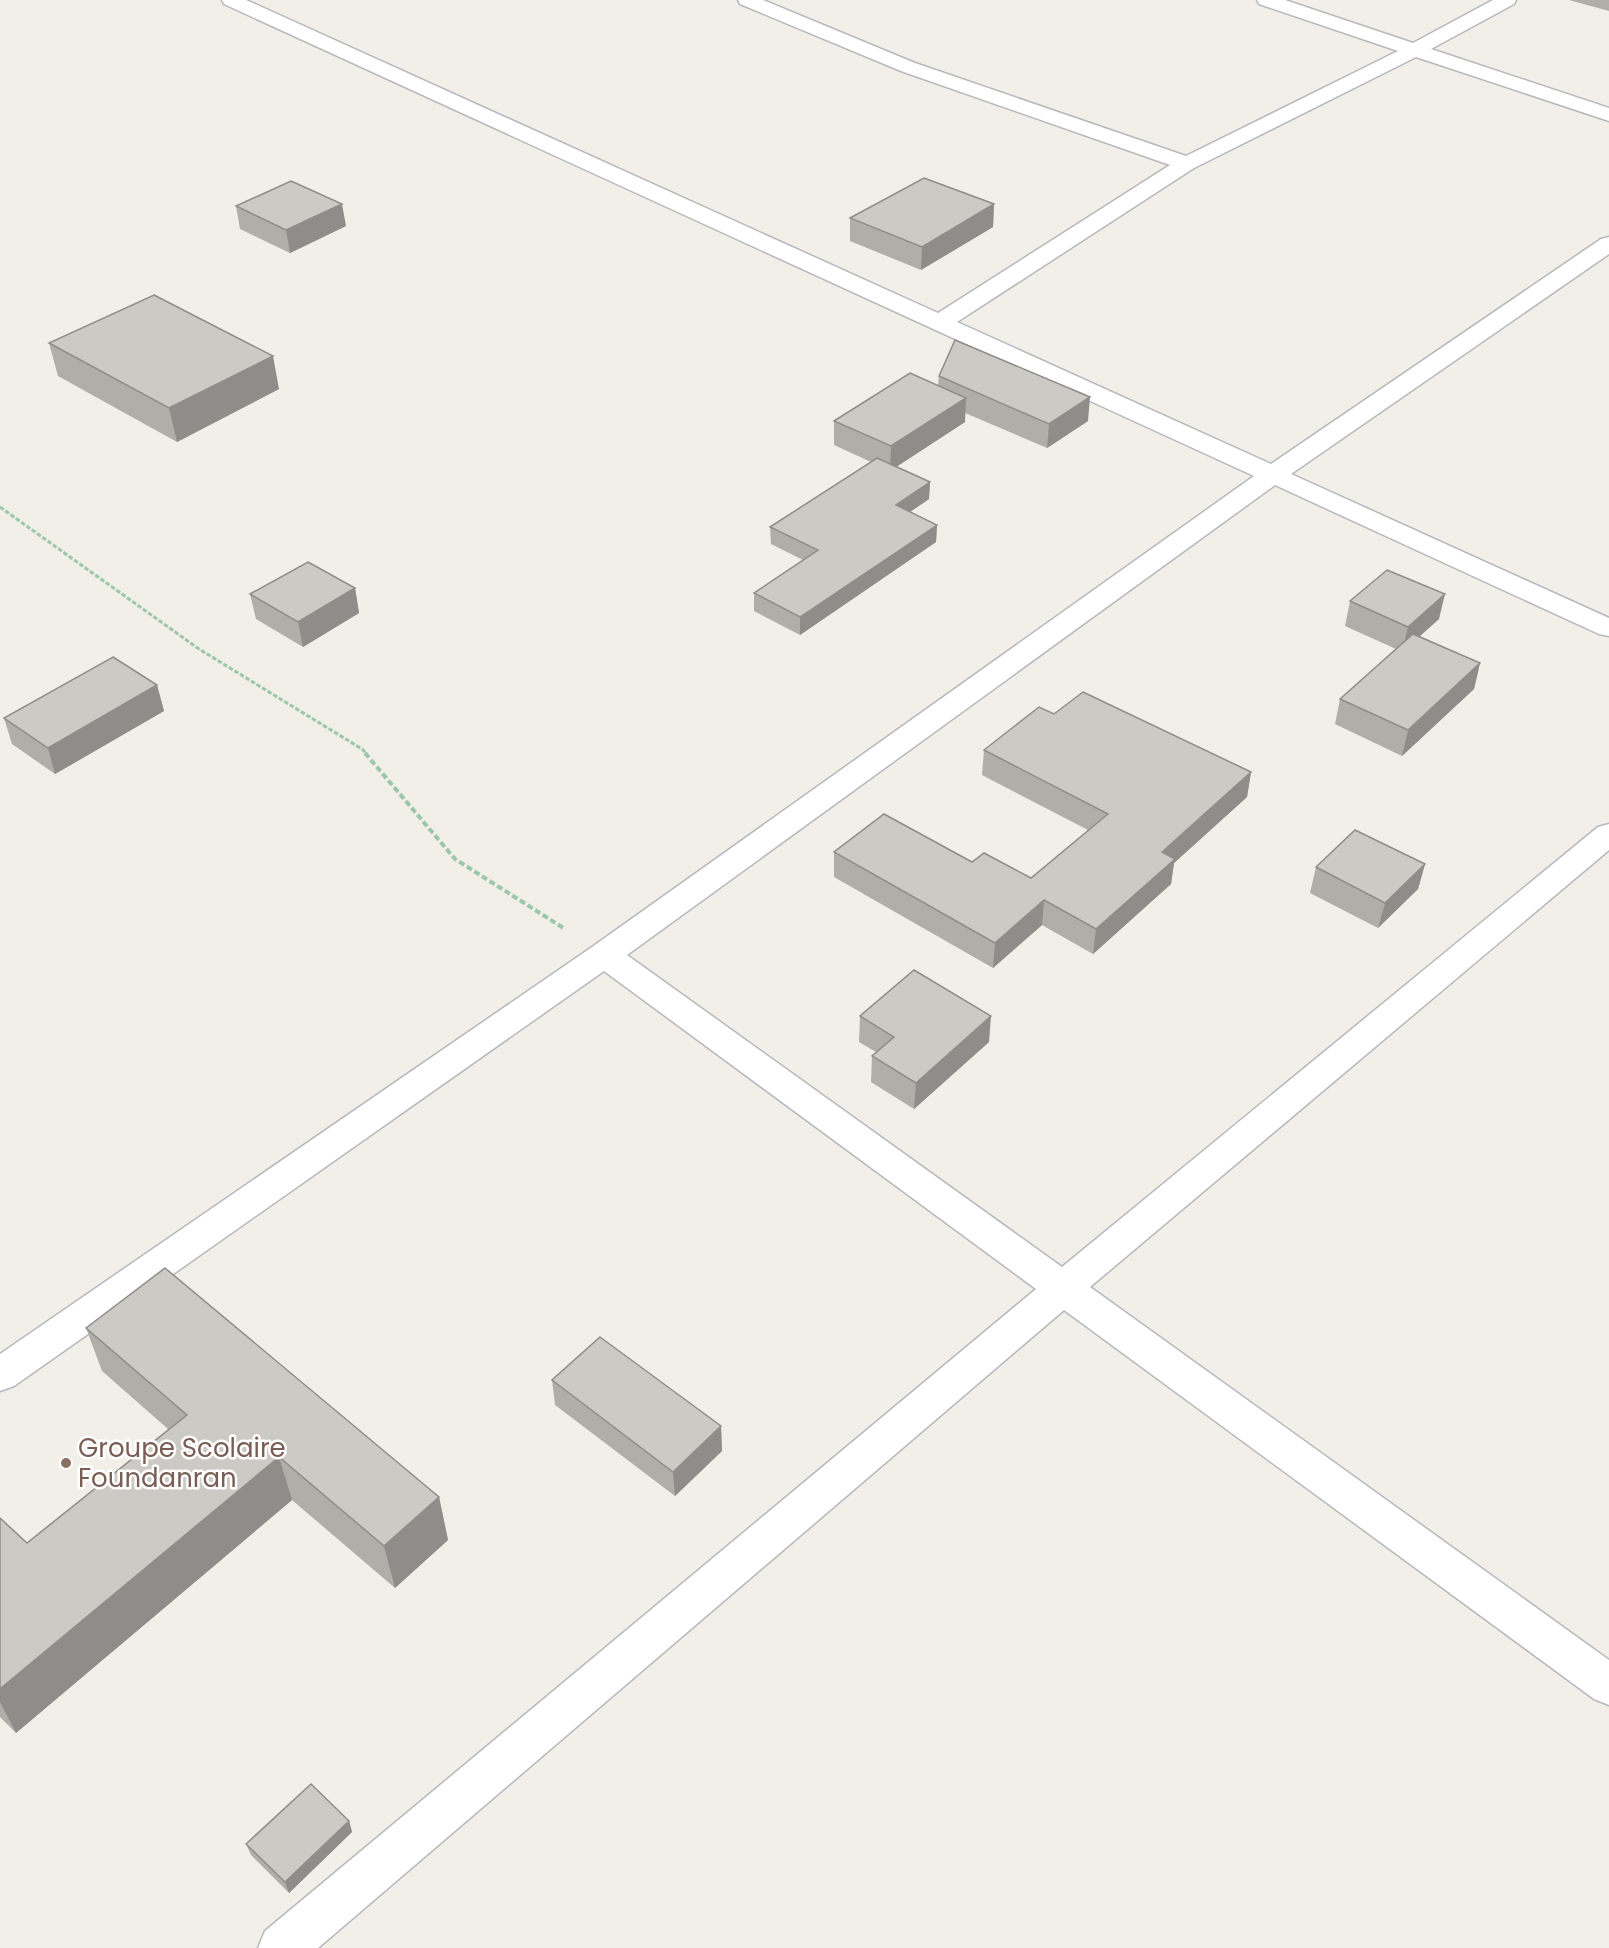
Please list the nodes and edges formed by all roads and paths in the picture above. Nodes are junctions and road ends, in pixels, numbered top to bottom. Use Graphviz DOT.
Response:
graph roads {
  1 [pos="231,0"];
  2 [pos="747,0"];
  3 [pos="1266,0"];
  4 [pos="1507,0"];
  5 [pos="1415,50"];
  6 [pos="1609,115"];
  7 [pos="1187,164"];
  8 [pos="1609,244"];
  9 [pos="939,322"];
  10 [pos="1272,475"];
  11 [pos="0,507"];
  12 [pos="1609,628"];
  13 [pos="1609,834"];
  14 [pos="604,954"];
  15 [pos="1063,1288"];
  16 [pos="0,1375"];
  17 [pos="1609,1684"];
  18 [pos="282,1948"];
  1 -- 9 [label="street"];
  2 -- 7 [label="street"];
  3 -- 5 [label="street"];
  4 -- 5 [label="street"];
  5 -- 6 [label="street"];
  5 -- 7 [label="street"];
  7 -- 9 [label="street"];
  8 -- 10 [label="street"];
  9 -- 10 [label="street"];
  10 -- 12 [label="street"];
  10 -- 14 [label="street"];
  11 -- 14 [label="path"];
  13 -- 15 [label="street"];
  14 -- 15 [label="street"];
  14 -- 16 [label="street"];
  15 -- 17 [label="street"];
  15 -- 18 [label="street"];
}
